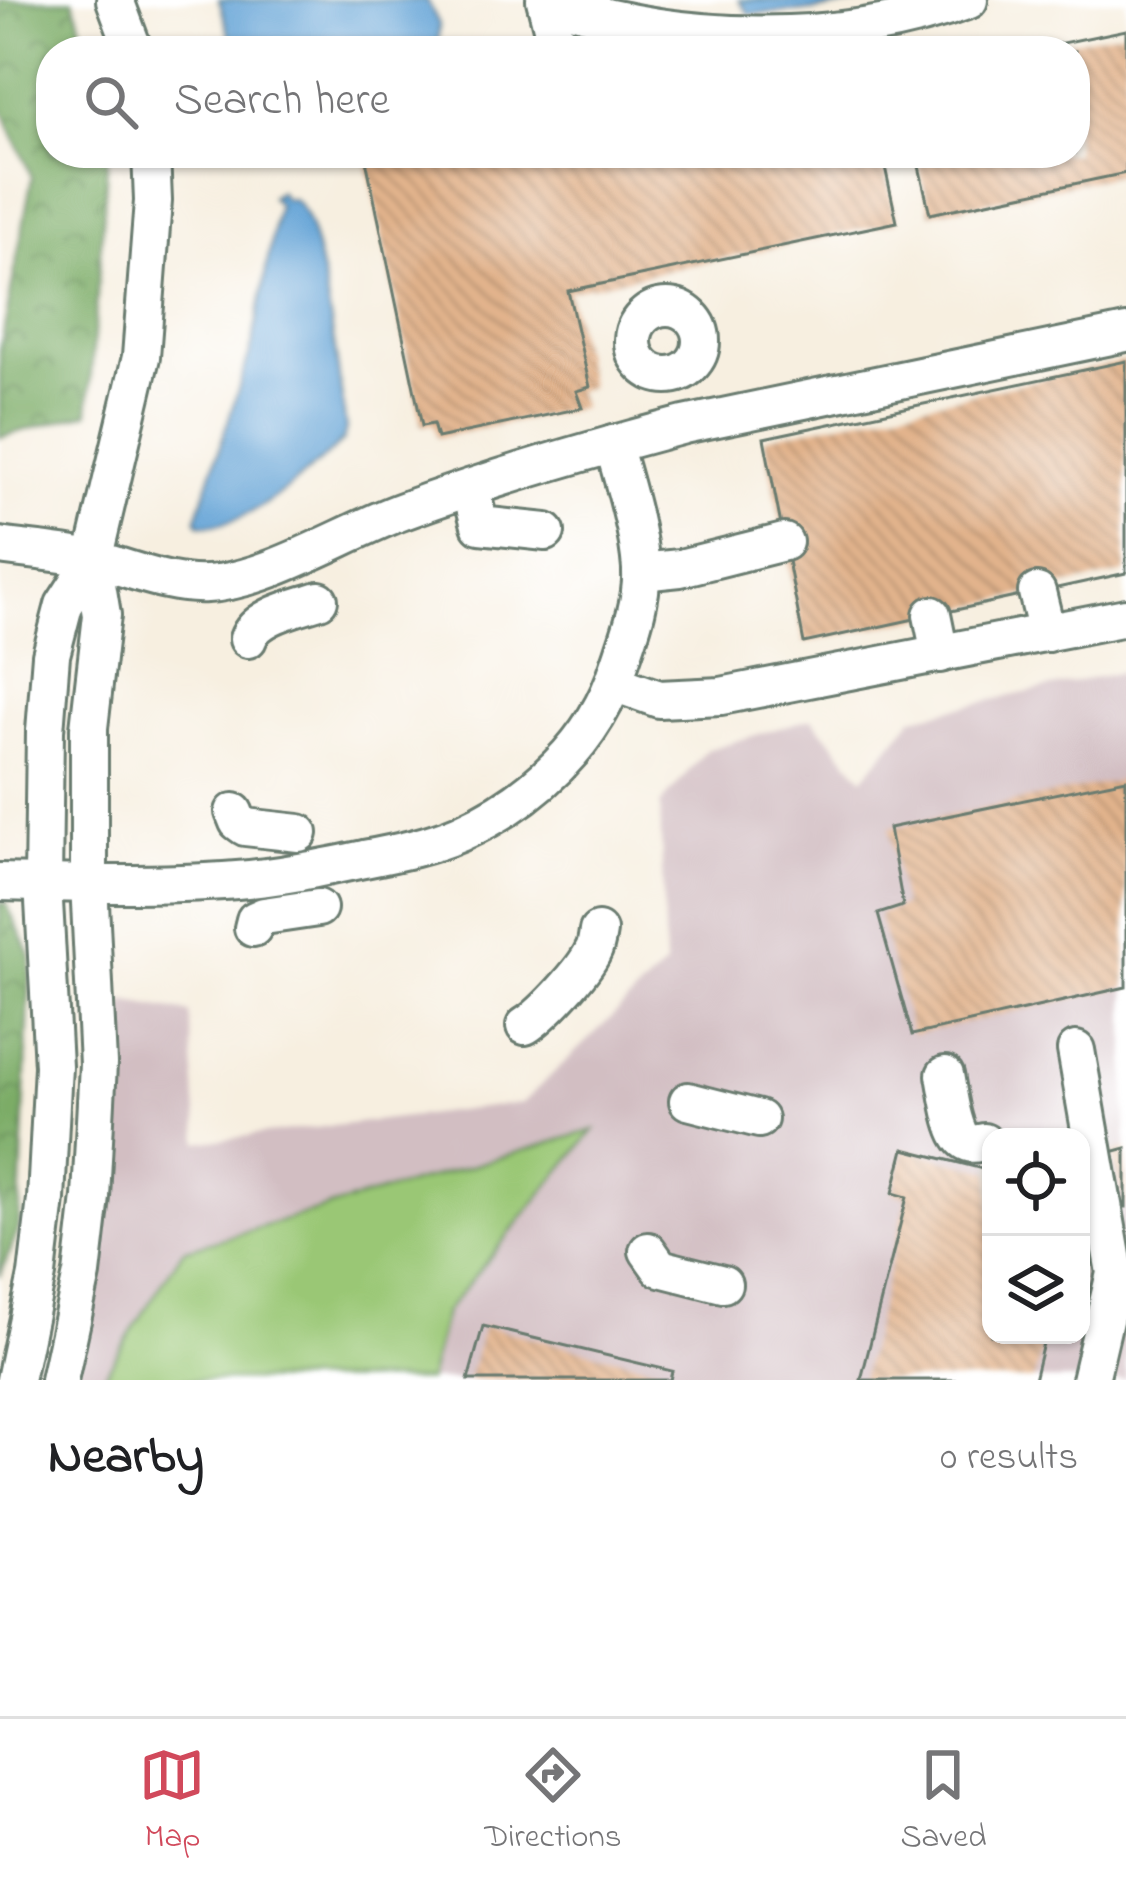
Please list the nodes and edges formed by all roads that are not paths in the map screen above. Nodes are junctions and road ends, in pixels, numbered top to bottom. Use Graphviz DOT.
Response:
graph roads {
  1 [pos="115,0"];
  2 [pos="546,0"];
  3 [pos="969,0"];
  4 [pos="128,36"];
  5 [pos="554,36"];
  6 [pos="152,168"];
  7 [pos="1126,333"];
  8 [pos="674,375"];
  9 [pos="683,425"];
  10 [pos="614,444"];
  11 [pos="470,488"];
  12 [pos="546,532"];
  13 [pos="784,542"];
  14 [pos="0,546"];
  15 [pos="93,560"];
  16 [pos="641,572"];
  17 [pos="1037,592"];
  18 [pos="319,600"];
  19 [pos="932,615"];
  20 [pos="1126,617"];
  21 [pos="1047,633"];
  22 [pos="248,639"];
  23 [pos="940,654"];
  24 [pos="614,682"];
  25 [pos="234,812"];
  26 [pos="299,832"];
  27 [pos="0,882"];
  28 [pos="43,883"];
  29 [pos="88,883"];
  30 [pos="318,908"];
  31 [pos="253,928"];
  32 [pos="598,932"];
  33 [pos="525,1026"];
  34 [pos="1076,1050"];
  35 [pos="945,1075"];
  36 [pos="688,1101"];
  37 [pos="759,1119"];
  38 [pos="982,1142"];
  39 [pos="648,1251"];
  40 [pos="722,1285"];
  41 [pos="15,1380"];
  42 [pos="59,1380"];
  43 [pos="1090,1380"];
  1 -- 4 [label="street"];
  2 -- 3 [label="street"];
  2 -- 5 [label="street"];
  6 -- 15 [label="street"];
  7 -- 9 [label="street"];
  8 -- 9 [label="street"];
  9 -- 10 [label="street"];
  10 -- 11 [label="street"];
  10 -- 16 [label="street"];
  11 -- 12 [label="street"];
  11 -- 15 [label="street"];
  13 -- 16 [label="street"];
  14 -- 15 [label="street"];
  15 -- 28 [label="street"];
  15 -- 29 [label="street"];
  16 -- 24 [label="street"];
  17 -- 21 [label="street"];
  18 -- 22 [label="street"];
  19 -- 23 [label="street"];
  20 -- 21 [label="street"];
  21 -- 23 [label="street"];
  23 -- 24 [label="street"];
  24 -- 29 [label="street"];
  25 -- 26 [label="street"];
  27 -- 28 [label="street"];
  28 -- 29 [label="street"];
  28 -- 41 [label="street"];
  29 -- 42 [label="street"];
  30 -- 31 [label="street"];
  32 -- 33 [label="street"];
  34 -- 43 [label="street"];
  35 -- 38 [label="street"];
  36 -- 37 [label="street"];
  39 -- 40 [label="street"];
}
